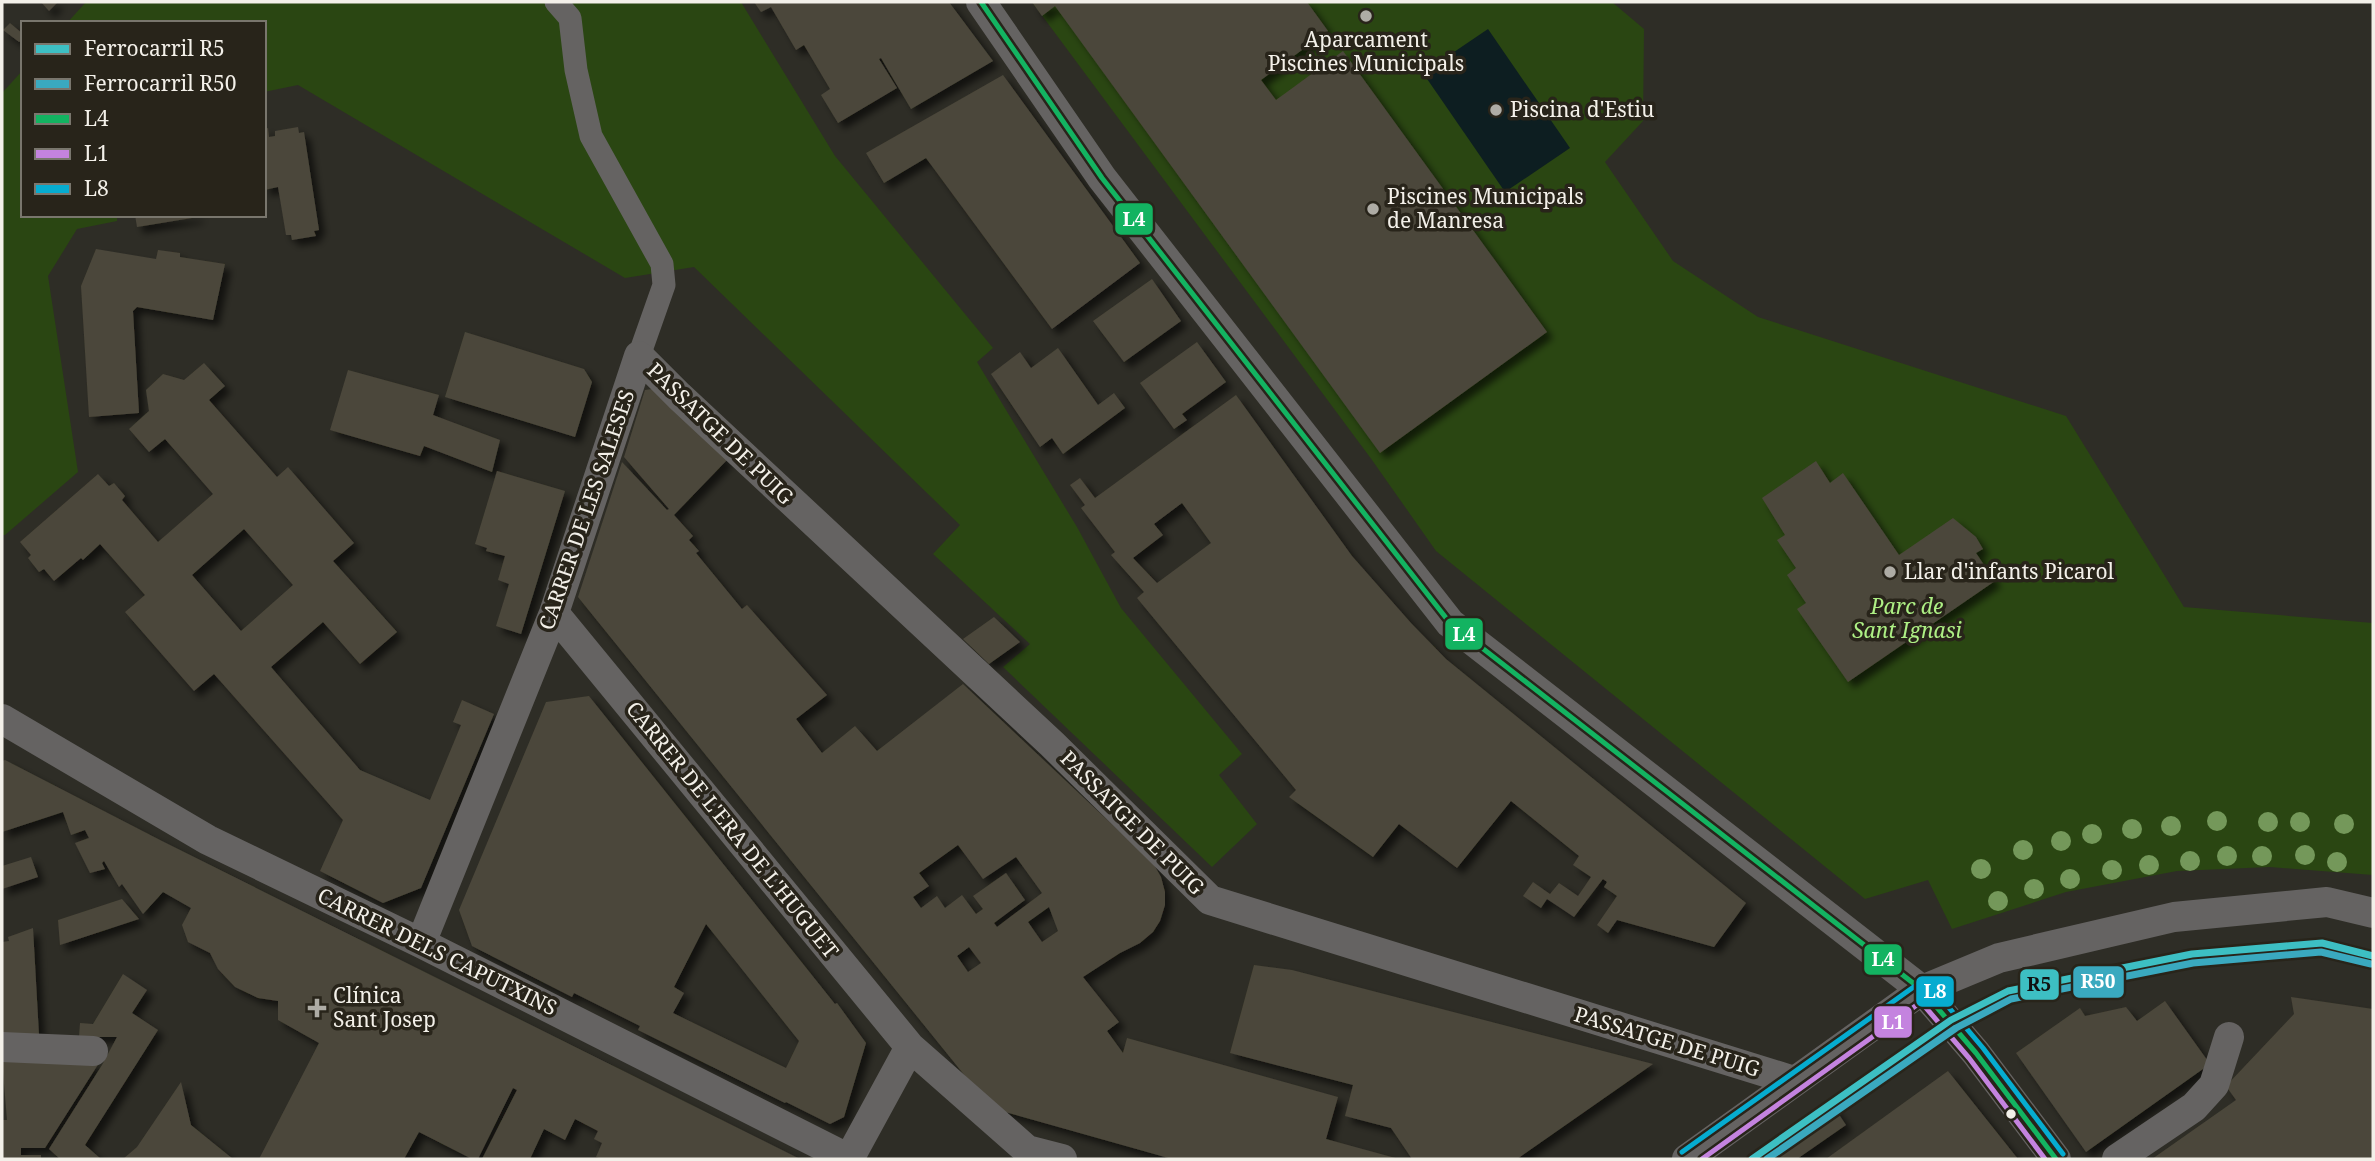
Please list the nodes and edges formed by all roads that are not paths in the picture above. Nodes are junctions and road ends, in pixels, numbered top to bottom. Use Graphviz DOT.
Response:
graph roads {
  1 [pos="556,2"];
  2 [pos="981,2"];
  3 [pos="639,356"];
  4 [pos="554,613"];
  5 [pos="2,719"];
  6 [pos="30,737"];
  7 [pos="2,748"];
  8 [pos="2373,913"];
  9 [pos="421,943"];
  10 [pos="1922,990"];
  11 [pos="2229,1037"];
  12 [pos="2,1047"];
  13 [pos="910,1047"];
  14 [pos="93,1051"];
  15 [pos="1794,1082"];
  16 [pos="1024,1154"];
  17 [pos="849,1159"];
  18 [pos="1062,1159"];
  19 [pos="1687,1159"];
  20 [pos="2056,1159"];
  21 [pos="2117,1159"];
  1 -- 3 [label="street, CARRER DE LES SALESES"];
  2 -- 10 [label="street"];
  3 -- 4 [label="street, CARRER DE LES SALESES"];
  3 -- 15 [label="street, PASSATGE DE PUIG"];
  4 -- 9 [label="street, CARRER DE LES SALESES"];
  4 -- 13 [label="street, CARRER DE L'ERA DE L'HUGUET"];
  5 -- 6 [label="street, CARRER DELS CAPUTXINS"];
  6 -- 7 [label="street"];
  6 -- 9 [label="street, CARRER DELS CAPUTXINS"];
  8 -- 10 [label="street"];
  9 -- 17 [label="street, CARRER DELS CAPUTXINS"];
  10 -- 15 [label="street"];
  10 -- 20 [label="street"];
  11 -- 21 [label="street"];
  12 -- 14 [label="street"];
  13 -- 16 [label="street, CARRER DE L'ERA DE L'HUGUET"];
  13 -- 17 [label="street"];
  15 -- 19 [label="street"];
  16 -- 18 [label="street"];
}
